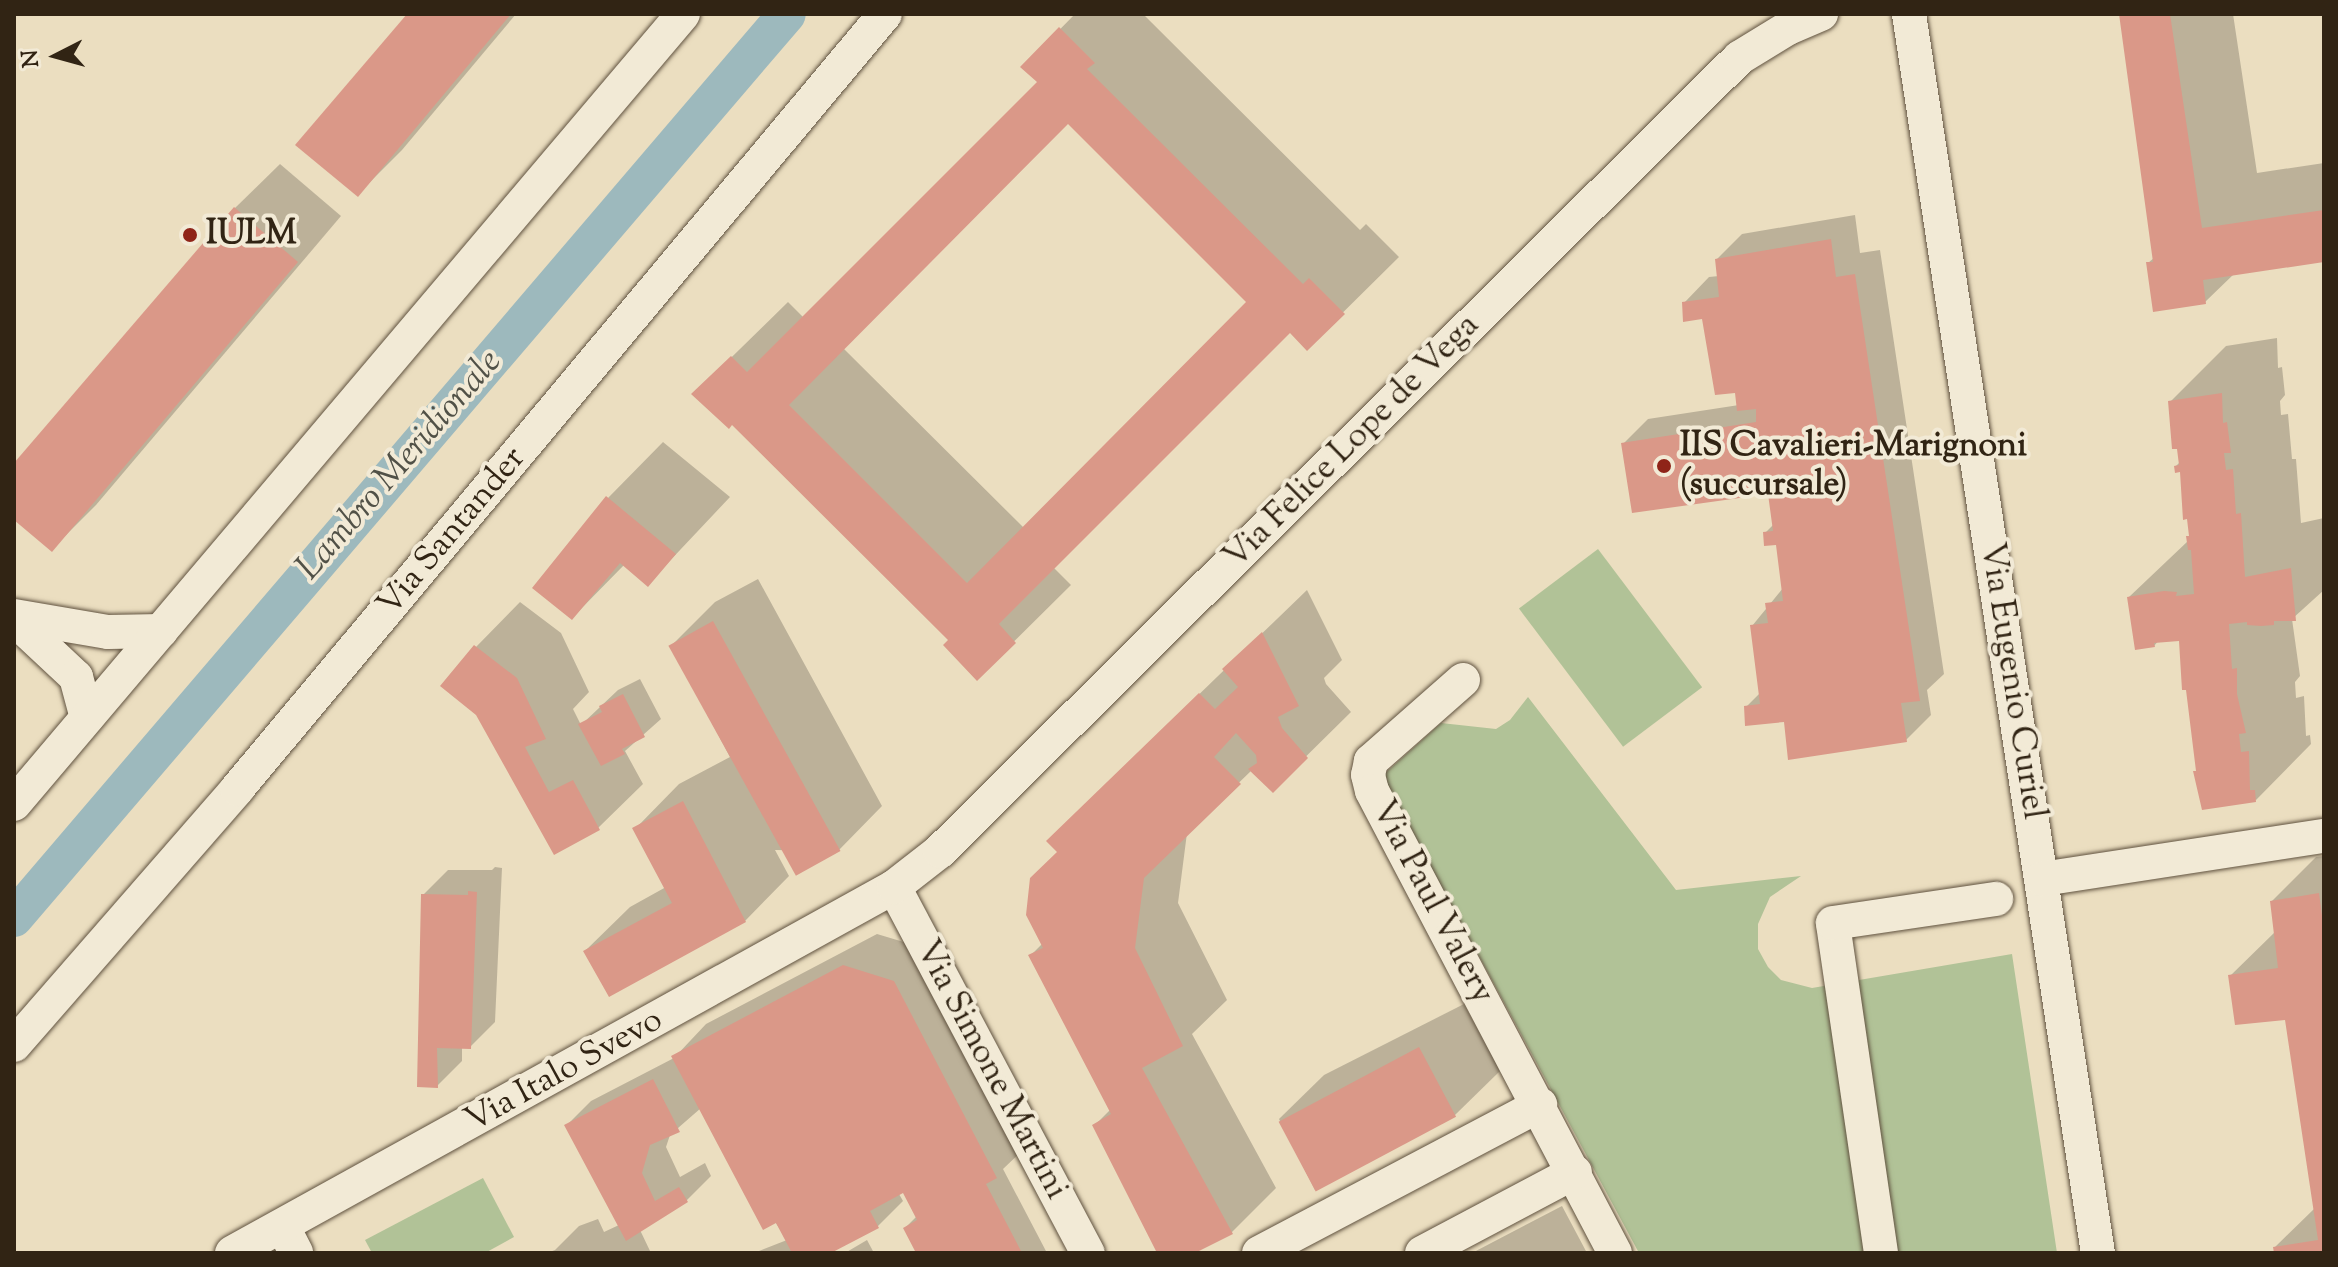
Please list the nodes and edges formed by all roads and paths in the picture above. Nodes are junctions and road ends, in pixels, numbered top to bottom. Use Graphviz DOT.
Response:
graph roads {
  1 [pos="683,14"];
  2 [pos="885,14"];
  3 [pos="1821,14"];
  4 [pos="1909,14"];
  5 [pos="14,617"];
  6 [pos="161,631"];
  7 [pos="1463,680"];
  8 [pos="87,718"];
  9 [pos="14,804"];
  10 [pos="2324,836"];
  11 [pos="2042,879"];
  12 [pos="894,887"];
  13 [pos="1996,899"];
  14 [pos="14,1045"];
  15 [pos="1540,1105"];
  16 [pos="1575,1172"];
  17 [pos="290,1240"];
  18 [pos="232,1253"];
  19 [pos="1088,1253"];
  20 [pos="1259,1253"];
  21 [pos="1422,1253"];
  22 [pos="1615,1253"];
  23 [pos="1881,1253"];
  24 [pos="2098,1253"];
  1 -- 6 [label="street"];
  2 -- 14 [label="street, Via Santander"];
  3 -- 12 [label="street, Via Felice Lope de Vega"];
  4 -- 11 [label="street, Via Eugenio Curiel"];
  5 -- 6 [label="street"];
  5 -- 8 [label="street"];
  6 -- 8 [label="street"];
  7 -- 15 [label="street, Via Paul Valery"];
  8 -- 9 [label="street"];
  10 -- 11 [label="street"];
  11 -- 24 [label="street, Via Eugenio Curiel"];
  12 -- 17 [label="street, Via Italo Svevo"];
  12 -- 19 [label="street, Via Simone Martini"];
  13 -- 23 [label="street"];
  15 -- 16 [label="street, Via Paul Valery"];
  15 -- 20 [label="street"];
  16 -- 21 [label="street"];
  16 -- 22 [label="street, Via Paul Valery"];
  17 -- 18 [label="street, Via Italo Svevo"];
}
